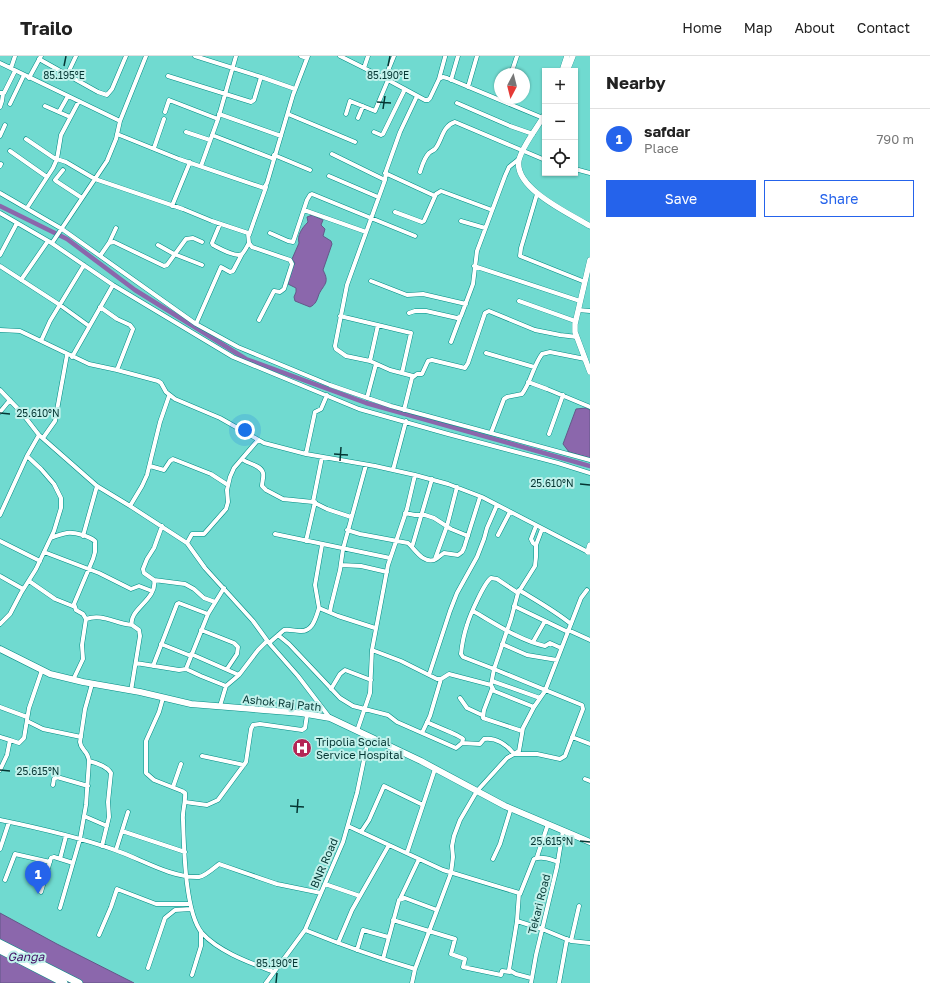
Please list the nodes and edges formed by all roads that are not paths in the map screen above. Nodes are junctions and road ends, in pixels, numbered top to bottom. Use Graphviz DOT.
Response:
graph roads {
  1 [pos="15,56"];
  2 [pos="76,56"];
  3 [pos="126,56"];
  4 [pos="146,56"];
  5 [pos="195,56"];
  6 [pos="236,56"];
  7 [pos="301,56"];
  8 [pos="340,56"];
  9 [pos="368,56"];
  10 [pos="394,56"];
  11 [pos="458,56"];
  12 [pos="477,56"];
  13 [pos="517,56"];
  14 [pos="567,56"];
  15 [pos="572,56"];
  16 [pos="308,57"];
  17 [pos="40,58"];
  18 [pos="444,58"];
  19 [pos="0,63"];
  20 [pos="232,68"];
  21 [pos="364,68"];
  22 [pos="513,68"];
  23 [pos="563,68"];
  24 [pos="568,68"];
  25 [pos="13,70"];
  26 [pos="24,75"];
  27 [pos="67,75"];
  28 [pos="168,76"];
  29 [pos="29,78"];
  30 [pos="261,78"];
  31 [pos="387,79"];
  32 [pos="439,79"];
  33 [pos="451,80"];
  34 [pos="468,87"];
  35 [pos="295,89"];
  36 [pos="405,89"];
  37 [pos="1,93"];
  38 [pos="225,94"];
  39 [pos="68,96"];
  40 [pos="417,96"];
  41 [pos="494,96"];
  42 [pos="79,101"];
  43 [pos="457,103"];
  44 [pos="10,104"];
  45 [pos="514,104"];
  46 [pos="45,106"];
  47 [pos="363,106"];
  48 [pos="0,107"];
  49 [pos="59,112"];
  50 [pos="166,112"];
  51 [pos="219,114"];
  52 [pos="288,114"];
  53 [pos="346,114"];
  54 [pos="542,115"];
  55 [pos="70,118"];
  56 [pos="164,118"];
  57 [pos="358,118"];
  58 [pos="218,119"];
  59 [pos="542,119"];
  60 [pos="120,122"];
  61 [pos="5,125"];
  62 [pos="186,132"];
  63 [pos="374,132"];
  64 [pos="118,134"];
  65 [pos="533,134"];
  66 [pos="0,136"];
  67 [pos="281,136"];
  68 [pos="211,137"];
  69 [pos="26,139"];
  70 [pos="355,142"];
  71 [pos="154,148"];
  72 [pos="522,150"];
  73 [pos="10,151"];
  74 [pos="332,154"];
  75 [pos="274,157"];
  76 [pos="57,159"];
  77 [pos="542,159"];
  78 [pos="519,160"];
  79 [pos="190,162"];
  80 [pos="201,166"];
  81 [pos="63,170"];
  82 [pos="310,170"];
  83 [pos="578,170"];
  84 [pos="420,172"];
  85 [pos="385,173"];
  86 [pos="590,173"];
  87 [pos="329,176"];
  88 [pos="47,177"];
  89 [pos="95,179"];
  90 [pos="385,180"];
  91 [pos="266,186"];
  92 [pos="0,193"];
  93 [pos="537,194"];
  94 [pos="435,196"];
  95 [pos="378,197"];
  96 [pos="82,198"];
  97 [pos="172,206"];
  98 [pos="27,208"];
  99 [pos="304,210"];
  100 [pos="492,210"];
  101 [pos="395,212"];
  102 [pos="0,213"];
  103 [pos="371,219"];
  104 [pos="461,221"];
  105 [pos="17,223"];
  106 [pos="220,224"];
  107 [pos="590,226"];
  108 [pos="116,228"];
  109 [pos="485,228"];
  110 [pos="61,230"];
  111 [pos="366,232"];
  112 [pos="270,233"];
  113 [pos="249,236"];
  114 [pos="415,236"];
  115 [pos="50,242"];
  116 [pos="109,242"];
  117 [pos="202,242"];
  118 [pos="250,243"];
  119 [pos="158,245"];
  120 [pos="174,254"];
  121 [pos="242,254"];
  122 [pos="0,255"];
  123 [pos="100,256"];
  124 [pos="590,260"];
  125 [pos="84,265"];
  126 [pos="202,265"];
  127 [pos="0,266"];
  128 [pos="474,266"];
  129 [pos="21,280"];
  130 [pos="371,282"];
  131 [pos="585,282"];
  132 [pos="113,285"];
  133 [pos="519,301"];
  134 [pos="580,301"];
  135 [pos="466,304"];
  136 [pos="60,305"];
  137 [pos="100,307"];
  138 [pos="578,310"];
  139 [pos="590,311"];
  140 [pos="409,313"];
  141 [pos="340,316"];
  142 [pos="460,318"];
  143 [pos="259,320"];
  144 [pos="575,321"];
  145 [pos="196,324"];
  146 [pos="378,325"];
  147 [pos="89,326"];
  148 [pos="0,330"];
  149 [pos="577,337"];
  150 [pos="41,341"];
  151 [pos="451,342"];
  152 [pos="486,353"];
  153 [pos="67,354"];
  154 [pos="72,357"];
  155 [pos="585,359"];
  156 [pos="370,362"];
  157 [pos="376,364"];
  158 [pos="534,367"];
  159 [pos="117,370"];
  160 [pos="590,372"];
  161 [pos="402,373"];
  162 [pos="414,376"];
  163 [pos="528,382"];
  164 [pos="0,390"];
  165 [pos="327,395"];
  166 [pos="563,395"];
  167 [pos="170,396"];
  168 [pos="367,398"];
  169 [pos="10,400"];
  170 [pos="590,407"];
  171 [pos="404,410"];
  172 [pos="0,412"];
  173 [pos="406,421"];
  174 [pos="490,433"];
  175 [pos="549,434"];
  176 [pos="41,437"];
  177 [pos="258,440"];
  178 [pos="306,454"];
  179 [pos="27,456"];
  180 [pos="322,458"];
  181 [pos="242,459"];
  182 [pos="590,460"];
  183 [pos="366,464"];
  184 [pos="150,466"];
  185 [pos="393,470"];
  186 [pos="590,473"];
  187 [pos="415,475"];
  188 [pos="432,479"];
  189 [pos="228,485"];
  190 [pos="97,486"];
  191 [pos="458,487"];
  192 [pos="480,497"];
  193 [pos="314,502"];
  194 [pos="497,505"];
  195 [pos="130,506"];
  196 [pos="510,512"];
  197 [pos="405,513"];
  198 [pos="0,514"];
  199 [pos="421,515"];
  200 [pos="351,517"];
  201 [pos="162,526"];
  202 [pos="447,526"];
  203 [pos="536,526"];
  204 [pos="542,529"];
  205 [pos="348,530"];
  206 [pos="275,534"];
  207 [pos="83,536"];
  208 [pos="468,536"];
  209 [pos="498,536"];
  210 [pos="51,538"];
  211 [pos="0,541"];
  212 [pos="306,541"];
  213 [pos="396,542"];
  214 [pos="187,543"];
  215 [pos="322,545"];
  216 [pos="536,545"];
  217 [pos="590,545"];
  218 [pos="412,546"];
  219 [pos="343,549"];
  220 [pos="44,552"];
  221 [pos="589,552"];
  222 [pos="390,558"];
  223 [pos="435,560"];
  224 [pos="40,561"];
  225 [pos="341,565"];
  226 [pos="89,570"];
  227 [pos="387,572"];
  228 [pos="0,576"];
  229 [pos="154,580"];
  230 [pos="29,581"];
  231 [pos="224,588"];
  232 [pos="23,589"];
  233 [pos="587,590"];
  234 [pos="152,591"];
  235 [pos="519,591"];
  236 [pos="214,602"];
  237 [pos="514,606"];
  238 [pos="75,607"];
  239 [pos="319,608"];
  240 [pos="473,611"];
  241 [pos="330,612"];
  242 [pos="208,614"];
  243 [pos="86,619"];
  244 [pos="545,621"];
  245 [pos="0,624"];
  246 [pos="571,624"];
  247 [pos="132,625"];
  248 [pos="375,628"];
  249 [pos="201,630"];
  250 [pos="507,630"];
  251 [pos="568,631"];
  252 [pos="278,635"];
  253 [pos="590,640"];
  254 [pos="268,642"];
  255 [pos="533,642"];
  256 [pos="161,644"];
  257 [pos="502,644"];
  258 [pos="561,648"];
  259 [pos="0,649"];
  260 [pos="372,650"];
  261 [pos="191,655"];
  262 [pos="557,660"];
  263 [pos="136,663"];
  264 [pos="153,666"];
  265 [pos="186,669"];
  266 [pos="227,669"];
  267 [pos="494,669"];
  268 [pos="42,670"];
  269 [pos="239,675"];
  270 [pos="429,675"];
  271 [pos="441,679"];
  272 [pos="73,680"];
  273 [pos="371,680"];
  274 [pos="92,684"];
  275 [pos="491,685"];
  276 [pos="226,686"];
  277 [pos="331,689"];
  278 [pos="131,691"];
  279 [pos="545,691"];
  280 [pos="163,698"];
  281 [pos="460,698"];
  282 [pos="540,698"];
  283 [pos="220,706"];
  284 [pos="0,707"];
  285 [pos="534,707"];
  286 [pos="364,708"];
  287 [pos="307,714"];
  288 [pos="482,715"];
  289 [pos="330,718"];
  290 [pos="27,719"];
  291 [pos="427,722"];
  292 [pos="357,731"];
  293 [pos="522,732"];
  294 [pos="422,733"];
  295 [pos="369,736"];
  296 [pos="0,737"];
  297 [pos="81,737"];
  298 [pos="572,737"];
  299 [pos="10,740"];
  300 [pos="462,743"];
  301 [pos="590,744"];
  302 [pos="514,754"];
  303 [pos="202,756"];
  304 [pos="89,761"];
  305 [pos="181,764"];
  306 [pos="244,765"];
  307 [pos="435,769"];
  308 [pos="0,770"];
  309 [pos="585,779"];
  310 [pos="590,781"];
  311 [pos="53,785"];
  312 [pos="88,786"];
  313 [pos="173,787"];
  314 [pos="477,791"];
  315 [pos="185,802"];
  316 [pos="423,806"];
  317 [pos="511,808"];
  318 [pos="128,812"];
  319 [pos="84,816"];
  320 [pos="0,820"];
  321 [pos="9,822"];
  322 [pos="548,824"];
  323 [pos="107,826"];
  324 [pos="348,826"];
  325 [pos="563,829"];
  326 [pos="122,830"];
  327 [pos="361,832"];
  328 [pos="66,836"];
  329 [pos="80,839"];
  330 [pos="590,842"];
  331 [pos="389,845"];
  332 [pos="102,846"];
  333 [pos="0,849"];
  334 [pos="116,850"];
  335 [pos="185,852"];
  336 [pos="407,853"];
  337 [pos="537,858"];
  338 [pos="60,859"];
  339 [pos="419,859"];
  340 [pos="493,859"];
  341 [pos="50,862"];
  342 [pos="558,862"];
  343 [pos="73,863"];
  344 [pos="451,873"];
  345 [pos="186,876"];
  346 [pos="5,880"];
  347 [pos="325,884"];
  348 [pos="41,892"];
  349 [pos="321,893"];
  350 [pos="520,894"];
  351 [pos="360,896"];
  352 [pos="400,899"];
  353 [pos="190,904"];
  354 [pos="579,906"];
  355 [pos="60,908"];
  356 [pos="191,909"];
  357 [pos="437,910"];
  358 [pos="393,920"];
  359 [pos="517,921"];
  360 [pos="542,929"];
  361 [pos="306,930"];
  362 [pos="429,930"];
  363 [pos="201,932"];
  364 [pos="99,935"];
  365 [pos="388,936"];
  366 [pos="569,940"];
  367 [pos="0,943"];
  368 [pos="338,943"];
  369 [pos="590,943"];
  370 [pos="0,950"];
  371 [pos="357,950"];
  372 [pos="383,959"];
  373 [pos="148,968"];
  374 [pos="416,969"];
  375 [pos="274,972"];
  376 [pos="510,972"];
  377 [pos="192,975"];
  378 [pos="531,981"];
  379 [pos="64,983"];
  380 [pos="79,983"];
  381 [pos="266,983"];
  382 [pos="412,983"];
  383 [pos="558,983"];
  1 -- 25 [label="street"];
  2 -- 27 [label="street"];
  3 -- 27 [label="street"];
  4 -- 60 [label="street"];
  5 -- 20 [label="street"];
  6 -- 20 [label="street"];
  7 -- 16 [label="street"];
  8 -- 21 [label="street"];
  9 -- 21 [label="street"];
  10 -- 31 [label="street"];
  11 -- 33 [label="street"];
  12 -- 34 [label="street"];
  13 -- 22 [label="street"];
  14 -- 23 [label="main road"];
  15 -- 24 [label="main road"];
  16 -- 35 [label="street"];
  17 -- 27 [label="street"];
  17 -- 29 [label="street"];
  18 -- 32 [label="street"];
  19 -- 25 [label="street"];
  20 -- 30 [label="street"];
  20 -- 38 [label="street"];
  21 -- 31 [label="street"];
  25 -- 26 [label="street"];
  25 -- 37 [label="street"];
  26 -- 29 [label="street"];
  26 -- 44 [label="street"];
  28 -- 38 [label="street"];
  29 -- 39 [label="street"];
  30 -- 35 [label="street"];
  30 -- 38 [label="street"];
  31 -- 36 [label="street"];
  31 -- 47 [label="street"];
  32 -- 33 [label="street"];
  32 -- 40 [label="street"];
  33 -- 34 [label="street"];
  34 -- 41 [label="street"];
  35 -- 52 [label="street"];
  36 -- 40 [label="street"];
  36 -- 63 [label="street"];
  37 -- 48 [label="street"];
  38 -- 51 [label="street"];
  39 -- 42 [label="street"];
  39 -- 49 [label="street"];
  40 -- 85 [label="street"];
  42 -- 55 [label="street"];
  42 -- 60 [label="street"];
  43 -- 65 [label="street"];
  45 -- 54 [label="street"];
  46 -- 49 [label="street"];
  47 -- 53 [label="street"];
  47 -- 57 [label="street"];
  49 -- 55 [label="street"];
  50 -- 58 [label="street"];
  51 -- 58 [label="street"];
  51 -- 67 [label="street"];
  52 -- 67 [label="street"];
  52 -- 70 [label="street"];
  55 -- 76 [label="street"];
  56 -- 71 [label="street"];
  58 -- 68 [label="street"];
  59 -- 65 [label="main road"];
  60 -- 64 [label="street"];
  61 -- 66 [label="street"];
  62 -- 68 [label="street"];
  64 -- 71 [label="street"];
  64 -- 89 [label="street"];
  65 -- 72 [label="main road"];
  67 -- 75 [label="street"];
  68 -- 75 [label="street"];
  68 -- 80 [label="street"];
  69 -- 76 [label="street"];
  71 -- 79 [label="street"];
  72 -- 77 [label="street"];
  72 -- 78 [label="main road"];
  72 -- 84 [label="street"];
  73 -- 88 [label="street"];
  74 -- 90 [label="street"];
  75 -- 82 [label="street"];
  75 -- 91 [label="street"];
  76 -- 88 [label="street"];
  76 -- 89 [label="street"];
  78 -- 93 [label="main road"];
  78 -- 100 [label="street"];
  79 -- 80 [label="street"];
  79 -- 97 [label="street"];
  80 -- 91 [label="street"];
  81 -- 96 [label="street"];
  83 -- 86 [label="street"];
  85 -- 90 [label="street"];
  85 -- 94 [label="street"];
  87 -- 95 [label="street"];
  88 -- 98 [label="street"];
  89 -- 96 [label="street"];
  89 -- 97 [label="street"];
  90 -- 95 [label="street"];
  91 -- 113 [label="street"];
  92 -- 98 [label="street"];
  93 -- 107 [label="main road"];
  93 -- 131 [label="street"];
  94 -- 100 [label="street"];
  94 -- 101 [label="street"];
  95 -- 103 [label="street"];
  96 -- 110 [label="street"];
  97 -- 106 [label="street"];
  98 -- 110 [label="street"];
  99 -- 103 [label="street"];
  99 -- 111 [label="street"];
  99 -- 112 [label="street"];
  100 -- 109 [label="street"];
  102 -- 105 [label="street"];
  103 -- 111 [label="street"];
  103 -- 114 [label="street"];
  104 -- 109 [label="street"];
  105 -- 115 [label="street"];
  105 -- 122 [label="street"];
  106 -- 113 [label="street"];
  106 -- 121 [label="street"];
  108 -- 116 [label="street"];
  109 -- 128 [label="street"];
  110 -- 115 [label="street"];
  110 -- 123 [label="street"];
  111 -- 141 [label="street"];
  113 -- 118 [label="street"];
  115 -- 125 [label="street"];
  115 -- 129 [label="street"];
  116 -- 120 [label="street"];
  116 -- 123 [label="street"];
  117 -- 120 [label="street"];
  118 -- 121 [label="street"];
  118 -- 143 [label="street"];
  119 -- 120 [label="street"];
  120 -- 126 [label="street"];
  121 -- 145 [label="street"];
  123 -- 145 [label="street"];
  124 -- 131 [label="main road"];
  125 -- 132 [label="street"];
  125 -- 136 [label="street"];
  127 -- 129 [label="street"];
  128 -- 134 [label="street"];
  128 -- 135 [label="street"];
  129 -- 136 [label="street"];
  130 -- 135 [label="street"];
  131 -- 134 [label="main road"];
  132 -- 137 [label="street"];
  132 -- 165 [label="street"];
  133 -- 144 [label="street"];
  134 -- 138 [label="main road"];
  135 -- 142 [label="street"];
  136 -- 147 [label="street"];
  136 -- 150 [label="street"];
  137 -- 147 [label="street"];
  137 -- 159 [label="street"];
  138 -- 139 [label="street"];
  138 -- 144 [label="main road"];
  140 -- 142 [label="street"];
  141 -- 146 [label="street"];
  141 -- 156 [label="street"];
  142 -- 151 [label="street"];
  144 -- 149 [label="main road"];
  145 -- 168 [label="street"];
  146 -- 156 [label="street"];
  146 -- 161 [label="street"];
  147 -- 154 [label="street"];
  148 -- 150 [label="street"];
  149 -- 155 [label="main road"];
  149 -- 162 [label="street"];
  150 -- 153 [label="street"];
  152 -- 158 [label="street"];
  153 -- 154 [label="street"];
  153 -- 176 [label="street"];
  154 -- 159 [label="street"];
  155 -- 158 [label="street"];
  155 -- 160 [label="main road"];
  156 -- 157 [label="street"];
  157 -- 161 [label="street"];
  157 -- 168 [label="street"];
  158 -- 163 [label="street"];
  159 -- 167 [label="street"];
  161 -- 162 [label="street"];
  162 -- 171 [label="street"];
  163 -- 166 [label="street"];
  163 -- 174 [label="street"];
  164 -- 169 [label="street"];
  165 -- 173 [label="street"];
  165 -- 178 [label="street"];
  166 -- 170 [label="street"];
  166 -- 175 [label="street"];
  167 -- 177 [label="street"];
  167 -- 184 [label="street"];
  168 -- 171 [label="street"];
  169 -- 172 [label="street"];
  169 -- 176 [label="street"];
  171 -- 174 [label="street"];
  173 -- 185 [label="street"];
  173 -- 186 [label="street"];
  174 -- 182 [label="street"];
  176 -- 179 [label="street"];
  176 -- 190 [label="street"];
  177 -- 178 [label="street"];
  177 -- 181 [label="street"];
  178 -- 180 [label="street"];
  179 -- 198 [label="street"];
  179 -- 210 [label="street"];
  180 -- 183 [label="street"];
  180 -- 193 [label="street"];
  181 -- 189 [label="street"];
  181 -- 193 [label="street"];
  183 -- 185 [label="street"];
  183 -- 200 [label="street"];
  184 -- 189 [label="street"];
  184 -- 195 [label="street"];
  185 -- 187 [label="street"];
  187 -- 188 [label="street"];
  187 -- 197 [label="street"];
  188 -- 191 [label="street"];
  188 -- 199 [label="street"];
  189 -- 214 [label="street"];
  190 -- 195 [label="street"];
  190 -- 207 [label="street"];
  191 -- 192 [label="street"];
  191 -- 202 [label="street"];
  192 -- 194 [label="street"];
  192 -- 208 [label="street"];
  193 -- 200 [label="street"];
  193 -- 212 [label="street"];
  194 -- 196 [label="street"];
  194 -- 270 [label="street"];
  195 -- 201 [label="street"];
  196 -- 203 [label="street"];
  196 -- 209 [label="street"];
  197 -- 199 [label="street"];
  197 -- 213 [label="street"];
  199 -- 202 [label="street"];
  199 -- 218 [label="street"];
  200 -- 205 [label="street"];
  201 -- 214 [label="street"];
  201 -- 229 [label="street"];
  202 -- 208 [label="street"];
  202 -- 223 [label="street"];
  203 -- 204 [label="street"];
  203 -- 216 [label="street"];
  204 -- 216 [label="street"];
  204 -- 221 [label="street"];
  205 -- 213 [label="street"];
  205 -- 219 [label="street"];
  206 -- 212 [label="street"];
  207 -- 210 [label="street"];
  207 -- 226 [label="street"];
  208 -- 223 [label="street"];
  210 -- 220 [label="street"];
  211 -- 224 [label="street"];
  212 -- 215 [label="street"];
  213 -- 218 [label="street"];
  213 -- 222 [label="street"];
  214 -- 231 [label="street"];
  215 -- 219 [label="street"];
  215 -- 239 [label="street"];
  216 -- 235 [label="street"];
  217 -- 221 [label="main road"];
  218 -- 223 [label="street"];
  219 -- 222 [label="street"];
  219 -- 225 [label="street"];
  220 -- 224 [label="street"];
  220 -- 226 [label="street"];
  222 -- 227 [label="street"];
  224 -- 230 [label="street"];
  225 -- 227 [label="street"];
  225 -- 241 [label="street"];
  226 -- 234 [label="street"];
  226 -- 238 [label="street"];
  227 -- 248 [label="street"];
  228 -- 232 [label="street"];
  229 -- 234 [label="street"];
  229 -- 236 [label="street"];
  230 -- 232 [label="street"];
  230 -- 238 [label="street"];
  231 -- 236 [label="street"];
  231 -- 254 [label="street"];
  232 -- 245 [label="street"];
  233 -- 246 [label="street"];
  234 -- 247 [label="street"];
  235 -- 237 [label="street"];
  235 -- 240 [label="street"];
  235 -- 246 [label="street"];
  236 -- 242 [label="street"];
  237 -- 244 [label="street"];
  237 -- 250 [label="street"];
  238 -- 243 [label="street"];
  239 -- 241 [label="street"];
  239 -- 252 [label="street"];
  240 -- 250 [label="street"];
  240 -- 267 [label="street"];
  241 -- 248 [label="street"];
  242 -- 249 [label="street"];
  242 -- 256 [label="street"];
  243 -- 247 [label="street"];
  243 -- 272 [label="street"];
  244 -- 251 [label="street"];
  244 -- 255 [label="street"];
  246 -- 251 [label="street"];
  247 -- 263 [label="street"];
  248 -- 260 [label="street"];
  249 -- 261 [label="street"];
  249 -- 266 [label="street"];
  250 -- 255 [label="street"];
  250 -- 257 [label="street"];
  251 -- 253 [label="street"];
  251 -- 258 [label="street"];
  252 -- 254 [label="street"];
  252 -- 277 [label="street"];
  254 -- 269 [label="street"];
  254 -- 289 [label="street"];
  255 -- 258 [label="street"];
  256 -- 261 [label="street"];
  256 -- 264 [label="street"];
  257 -- 262 [label="street"];
  257 -- 267 [label="street"];
  258 -- 262 [label="street"];
  259 -- 268 [label="main road, Ashok Raj Path"];
  260 -- 270 [label="street"];
  260 -- 273 [label="street"];
  261 -- 265 [label="street"];
  261 -- 266 [label="street"];
  262 -- 279 [label="street"];
  263 -- 264 [label="street"];
  263 -- 278 [label="street"];
  264 -- 265 [label="street"];
  265 -- 276 [label="street"];
  266 -- 269 [label="street"];
  267 -- 275 [label="street"];
  267 -- 279 [label="street"];
  268 -- 272 [label="main road, Ashok Raj Path"];
  268 -- 290 [label="street"];
  269 -- 276 [label="street"];
  270 -- 271 [label="street"];
  271 -- 275 [label="street"];
  271 -- 291 [label="street"];
  272 -- 274 [label="main road, Ashok Raj Path"];
  273 -- 277 [label="street"];
  273 -- 286 [label="street"];
  274 -- 278 [label="main road, Ashok Raj Path"];
  274 -- 297 [label="street"];
  275 -- 282 [label="street"];
  275 -- 285 [label="street"];
  275 -- 288 [label="street"];
  276 -- 283 [label="street"];
  277 -- 286 [label="street"];
  278 -- 280 [label="main road, Ashok Raj Path"];
  279 -- 282 [label="street"];
  279 -- 298 [label="street"];
  280 -- 283 [label="main road, Ashok Raj Path"];
  280 -- 313 [label="street"];
  281 -- 288 [label="street"];
  282 -- 285 [label="street"];
  283 -- 287 [label="main road, Ashok Raj Path"];
  284 -- 290 [label="street"];
  285 -- 293 [label="street"];
  286 -- 292 [label="street"];
  286 -- 294 [label="street"];
  287 -- 289 [label="main road, Ashok Raj Path"];
  287 -- 306 [label="street"];
  288 -- 293 [label="street"];
  289 -- 292 [label="main road, Ashok Raj Path"];
  290 -- 297 [label="street"];
  290 -- 299 [label="street"];
  291 -- 294 [label="street"];
  291 -- 300 [label="street"];
  292 -- 295 [label="main road, Ashok Raj Path"];
  293 -- 302 [label="street"];
  294 -- 300 [label="street"];
  295 -- 307 [label="main road, Ashok Raj Path"];
  295 -- 324 [label="street, BNR Road"];
  296 -- 299 [label="street"];
  297 -- 304 [label="street"];
  298 -- 301 [label="street"];
  298 -- 302 [label="street"];
  299 -- 308 [label="street"];
  300 -- 302 [label="street"];
  302 -- 314 [label="street"];
  303 -- 306 [label="street"];
  304 -- 312 [label="street"];
  304 -- 323 [label="street"];
  305 -- 313 [label="street"];
  306 -- 315 [label="street"];
  307 -- 314 [label="main road, Ashok Raj Path"];
  307 -- 316 [label="street"];
  309 -- 310 [label="street"];
  311 -- 312 [label="street"];
  312 -- 319 [label="street"];
  313 -- 315 [label="street"];
  314 -- 317 [label="main road, Ashok Raj Path"];
  314 -- 344 [label="street"];
  315 -- 335 [label="street"];
  316 -- 327 [label="street"];
  316 -- 336 [label="street"];
  317 -- 322 [label="main road, Ashok Raj Path"];
  317 -- 340 [label="street"];
  318 -- 326 [label="street"];
  319 -- 323 [label="street"];
  319 -- 329 [label="street"];
  320 -- 321 [label="street"];
  321 -- 328 [label="street"];
  321 -- 333 [label="street"];
  322 -- 325 [label="main road, Ashok Raj Path"];
  322 -- 337 [label="street"];
  323 -- 332 [label="street"];
  324 -- 327 [label="street"];
  324 -- 347 [label="street, BNR Road"];
  325 -- 330 [label="main road, Ashok Raj Path"];
  325 -- 342 [label="street, Tekari Road"];
  326 -- 334 [label="street"];
  326 -- 335 [label="street"];
  327 -- 331 [label="street"];
  328 -- 329 [label="street"];
  328 -- 338 [label="street"];
  329 -- 332 [label="street"];
  329 -- 343 [label="street"];
  331 -- 336 [label="street"];
  331 -- 351 [label="street"];
  332 -- 334 [label="street"];
  334 -- 345 [label="street"];
  335 -- 345 [label="street"];
  336 -- 339 [label="street"];
  337 -- 342 [label="street"];
  337 -- 350 [label="street"];
  338 -- 341 [label="street"];
  338 -- 343 [label="street"];
  339 -- 344 [label="street"];
  339 -- 352 [label="street"];
  341 -- 346 [label="street"];
  341 -- 348 [label="street"];
  342 -- 360 [label="street, Tekari Road"];
  343 -- 355 [label="street"];
  344 -- 350 [label="street"];
  344 -- 357 [label="street"];
  345 -- 349 [label="street"];
  345 -- 353 [label="street"];
  347 -- 349 [label="street, BNR Road"];
  347 -- 351 [label="street"];
  349 -- 361 [label="street, BNR Road"];
  350 -- 359 [label="street"];
  351 -- 368 [label="street"];
  352 -- 357 [label="street"];
  352 -- 358 [label="street"];
  353 -- 356 [label="street"];
  353 -- 364 [label="street"];
  354 -- 366 [label="street"];
  356 -- 363 [label="street"];
  356 -- 373 [label="street"];
  357 -- 362 [label="street"];
  358 -- 362 [label="street"];
  358 -- 365 [label="street"];
  359 -- 360 [label="street"];
  359 -- 376 [label="street"];
  360 -- 366 [label="street"];
  360 -- 378 [label="street, Tekari Road"];
  361 -- 368 [label="street"];
  361 -- 375 [label="street, BNR Road"];
  362 -- 374 [label="street"];
  362 -- 376 [label="street"];
  363 -- 375 [label="street"];
  363 -- 377 [label="street"];
  365 -- 371 [label="street"];
  365 -- 372 [label="street"];
  366 -- 369 [label="street"];
  366 -- 383 [label="street"];
  367 -- 380 [label="highway"];
  368 -- 371 [label="street"];
  370 -- 379 [label="highway"];
  371 -- 372 [label="street"];
  372 -- 374 [label="street"];
  374 -- 382 [label="street"];
  375 -- 381 [label="street, BNR Road"];
  376 -- 378 [label="street"];
}
